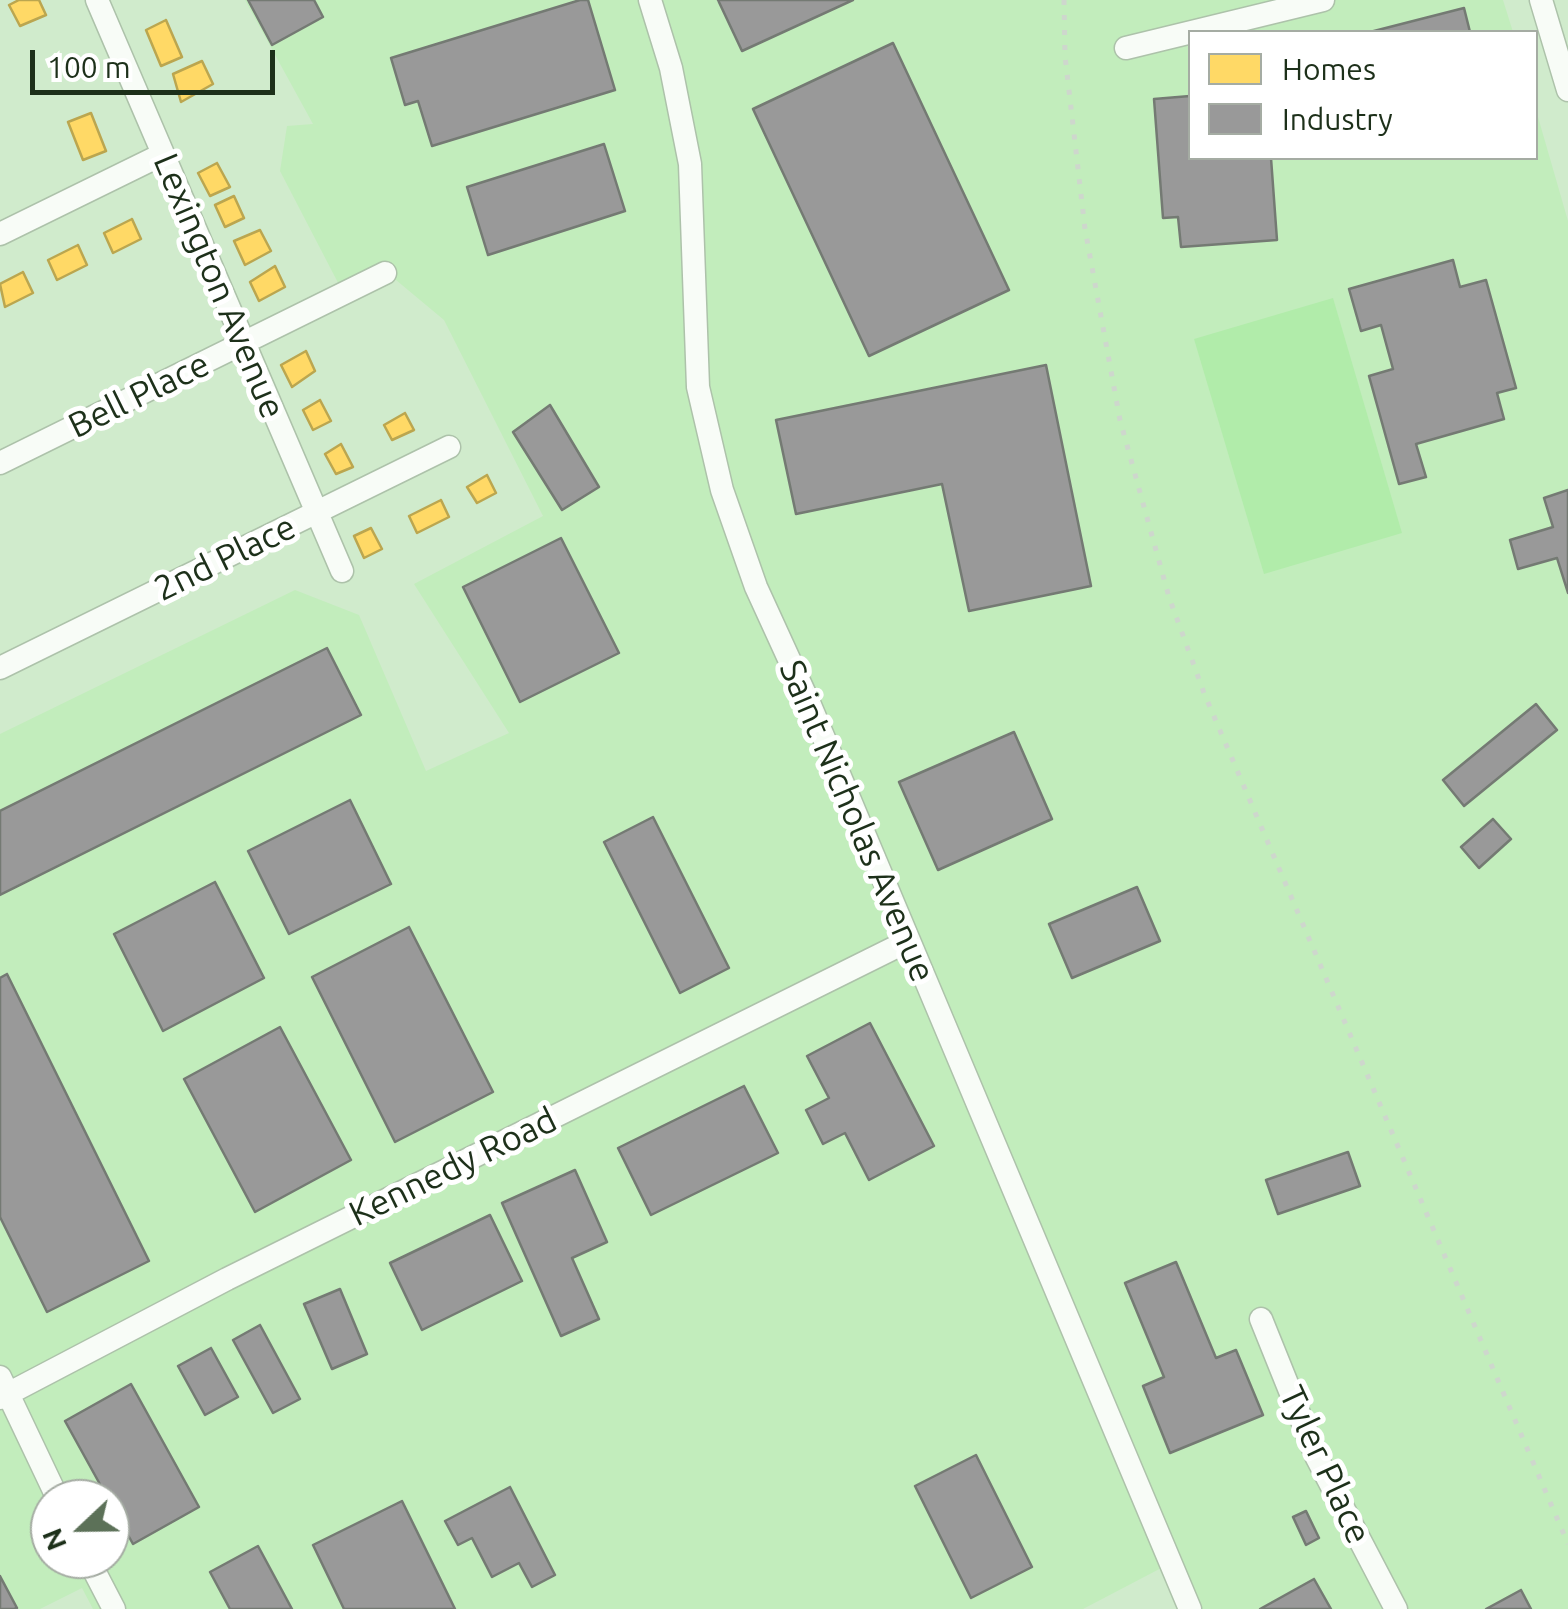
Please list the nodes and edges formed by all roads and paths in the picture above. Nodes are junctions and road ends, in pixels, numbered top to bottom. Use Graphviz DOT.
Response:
graph roads {
  1 [pos="97,0"];
  2 [pos="650,0"];
  3 [pos="1323,0"];
  4 [pos="1541,0"];
  5 [pos="1200,30"];
  6 [pos="1560,30"];
  7 [pos="1188,33"];
  8 [pos="1126,48"];
  9 [pos="1568,90"];
  10 [pos="163,154"];
  11 [pos="0,234"];
  12 [pos="385,273"];
  13 [pos="243,343"];
  14 [pos="449,447"];
  15 [pos="0,463"];
  16 [pos="316,513"];
  17 [pos="342,570"];
  18 [pos="0,668"];
  19 [pos="908,940"];
  20 [pos="1261,1319"];
  21 [pos="2,1390"];
  22 [pos="48,1479"];
  23 [pos="98,1579"];
  24 [pos="114,1609"];
  25 [pos="1190,1609"];
  26 [pos="1396,1609"];
  1 -- 10 [label="street, Lexington Avenue"];
  2 -- 19 [label="street, Saint Nicholas Avenue"];
  3 -- 5 [label="street"];
  4 -- 6 [label="street"];
  6 -- 9 [label="street"];
  7 -- 8 [label="street"];
  10 -- 11 [label="street"];
  10 -- 13 [label="street, Lexington Avenue"];
  12 -- 13 [label="street, Bell Place"];
  13 -- 15 [label="street, Bell Place"];
  13 -- 16 [label="street, Lexington Avenue"];
  14 -- 16 [label="street, 2nd Place"];
  16 -- 17 [label="street, Lexington Avenue"];
  16 -- 18 [label="street, 2nd Place"];
  19 -- 21 [label="street, Kennedy Road"];
  19 -- 25 [label="street, Saint Nicholas Avenue"];
  20 -- 26 [label="street, Tyler Place"];
  21 -- 22 [label="street"];
  23 -- 24 [label="street"];
}
